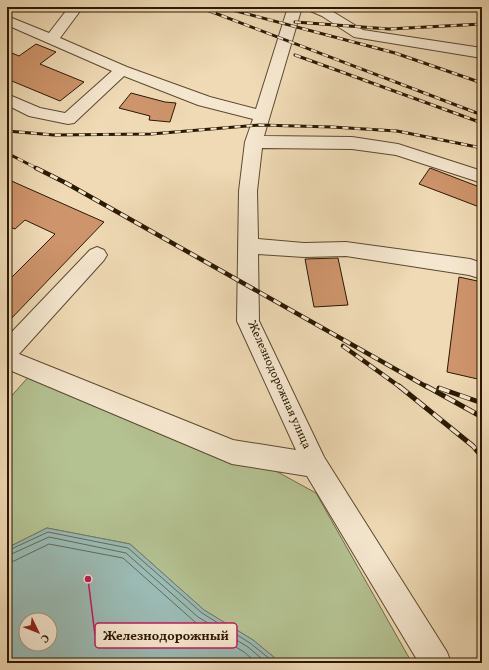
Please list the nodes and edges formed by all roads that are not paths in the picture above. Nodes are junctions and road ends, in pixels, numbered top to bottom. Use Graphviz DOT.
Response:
graph roads {
  1 [pos="76,7"];
  2 [pos="295,7"];
  3 [pos="313,7"];
  4 [pos="7,20"];
  5 [pos="52,39"];
  6 [pos="482,52"];
  7 [pos="122,70"];
  8 [pos="7,99"];
  9 [pos="262,116"];
  10 [pos="254,142"];
  11 [pos="482,177"];
  12 [pos="248,246"];
  13 [pos="97,255"];
  14 [pos="482,270"];
  15 [pos="7,352"];
  16 [pos="7,360"];
  17 [pos="315,465"];
  18 [pos="436,663"];
  1 -- 5 [label="street"];
  2 -- 9 [label="street, Железнодорожная улица"];
  3 -- 6 [label="street"];
  4 -- 5 [label="street"];
  5 -- 7 [label="street"];
  7 -- 8 [label="street"];
  7 -- 9 [label="street"];
  9 -- 10 [label="street, Железнодорожная улица"];
  10 -- 11 [label="street"];
  10 -- 12 [label="street, Железнодорожная улица"];
  12 -- 14 [label="street"];
  12 -- 17 [label="street, Железнодорожная улица"];
  13 -- 15 [label="street"];
  16 -- 17 [label="street"];
  17 -- 18 [label="street, Железнодорожная улица"];
}
